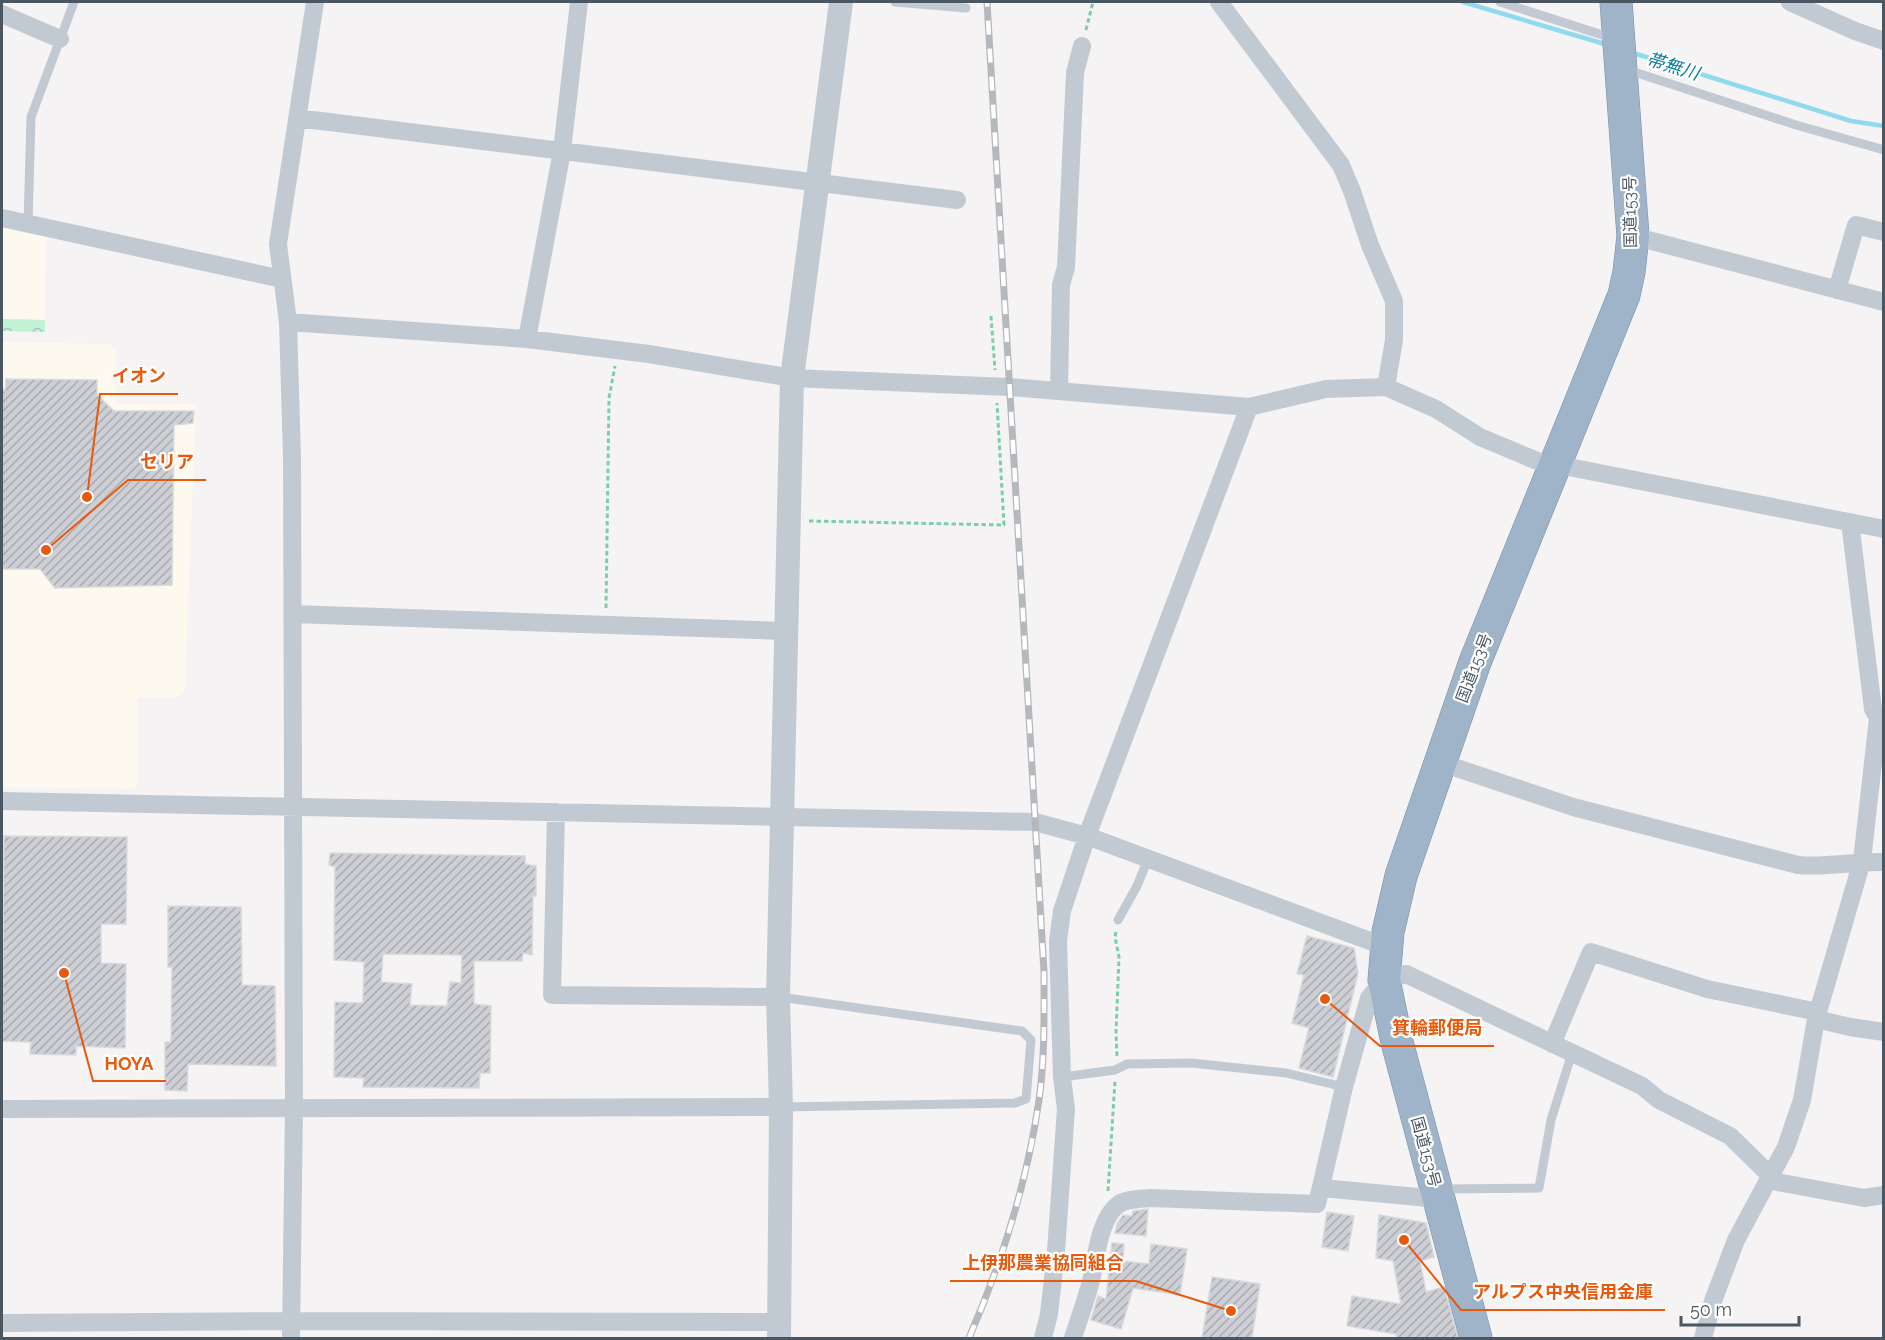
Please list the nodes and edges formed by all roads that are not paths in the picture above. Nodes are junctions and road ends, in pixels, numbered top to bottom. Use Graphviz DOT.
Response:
graph roads {
  1 [pos="75,2"];
  2 [pos="315,2"];
  3 [pos="579,2"];
  4 [pos="841,2"];
  5 [pos="895,2"];
  6 [pos="1219,2"];
  7 [pos="1500,2"];
  8 [pos="1616,2"];
  9 [pos="1790,2"];
  10 [pos="966,8"];
  11 [pos="2,14"];
  12 [pos="60,39"];
  13 [pos="1884,41"];
  14 [pos="1083,46"];
  15 [pos="1620,52"];
  16 [pos="297,118"];
  17 [pos="562,150"];
  18 [pos="1884,150"];
  19 [pos="817,183"];
  20 [pos="957,200"];
  21 [pos="2,218"];
  22 [pos="28,224"];
  23 [pos="1884,232"];
  24 [pos="1633,236"];
  25 [pos="282,279"];
  26 [pos="1837,290"];
  27 [pos="1884,302"];
  28 [pos="288,322"];
  29 [pos="527,339"];
  30 [pos="792,378"];
  31 [pos="1386,387"];
  32 [pos="1059,391"];
  33 [pos="1249,407"];
  34 [pos="1554,468"];
  35 [pos="1850,522"];
  36 [pos="1884,529"];
  37 [pos="293,614"];
  38 [pos="786,631"];
  39 [pos="1881,718"];
  40 [pos="1439,762"];
  41 [pos="2,801"];
  42 [pos="294,807"];
  43 [pos="556,812"];
  44 [pos="782,817"];
  45 [pos="1087,837"];
  46 [pos="1148,859"];
  47 [pos="1862,861"];
  48 [pos="1884,862"];
  49 [pos="1118,920"];
  50 [pos="1386,946"];
  51 [pos="1384,980"];
  52 [pos="778,997"];
  53 [pos="1817,1016"];
  54 [pos="1884,1032"];
  55 [pos="1552,1044"];
  56 [pos="1572,1053"];
  57 [pos="1062,1077"];
  58 [pos="1344,1087"];
  59 [pos="294,1107"];
  60 [pos="781,1107"];
  61 [pos="2,1109"];
  62 [pos="1772,1176"];
  63 [pos="1322,1188"];
  64 [pos="1438,1194"];
  65 [pos="1884,1195"];
  66 [pos="2,1323"];
  67 [pos="291,1330"];
  68 [pos="779,1330"];
  69 [pos="1043,1338"];
  70 [pos="1073,1338"];
  71 [pos="1476,1338"];
  72 [pos="1703,1338"];
  1 -- 12 [label="lane"];
  2 -- 16 [label="street"];
  3 -- 17 [label="street"];
  4 -- 19 [label="street"];
  5 -- 10 [label="lane"];
  6 -- 31 [label="street"];
  7 -- 15 [label="lane"];
  8 -- 15 [label="highway, 国道153号"];
  9 -- 13 [label="street"];
  11 -- 12 [label="street"];
  12 -- 22 [label="lane"];
  14 -- 32 [label="street"];
  15 -- 18 [label="lane"];
  15 -- 24 [label="highway, 国道153号"];
  16 -- 17 [label="street"];
  16 -- 25 [label="street"];
  17 -- 19 [label="street"];
  17 -- 29 [label="street"];
  19 -- 20 [label="street"];
  19 -- 30 [label="street"];
  21 -- 22 [label="street"];
  22 -- 25 [label="street"];
  23 -- 26 [label="street"];
  24 -- 26 [label="street"];
  24 -- 34 [label="highway, 国道153号"];
  25 -- 28 [label="street"];
  26 -- 27 [label="street"];
  28 -- 29 [label="street"];
  28 -- 37 [label="street"];
  29 -- 30 [label="street"];
  30 -- 32 [label="street"];
  30 -- 38 [label="street"];
  31 -- 33 [label="street"];
  31 -- 34 [label="street"];
  32 -- 33 [label="street"];
  33 -- 45 [label="street"];
  34 -- 35 [label="street"];
  34 -- 40 [label="highway, 国道153号"];
  35 -- 36 [label="street"];
  35 -- 39 [label="street"];
  37 -- 38 [label="street"];
  37 -- 42 [label="street"];
  38 -- 44 [label="street"];
  39 -- 47 [label="street"];
  40 -- 47 [label="street"];
  40 -- 50 [label="highway, 国道153号"];
  41 -- 42 [label="street"];
  42 -- 43 [label="street"];
  42 -- 59 [label="street"];
  43 -- 44 [label="street"];
  43 -- 52 [label="street"];
  44 -- 45 [label="street"];
  44 -- 52 [label="street"];
  45 -- 46 [label="street"];
  45 -- 57 [label="street"];
  46 -- 49 [label="lane"];
  46 -- 50 [label="street"];
  47 -- 48 [label="street"];
  47 -- 53 [label="street"];
  50 -- 51 [label="highway, 国道153号"];
  51 -- 55 [label="street"];
  51 -- 58 [label="street"];
  51 -- 64 [label="highway, 国道153号"];
  52 -- 60 [label="street"];
  52 -- 60 [label="lane"];
  53 -- 54 [label="street"];
  53 -- 55 [label="street"];
  53 -- 62 [label="street"];
  55 -- 56 [label="street"];
  56 -- 62 [label="street"];
  56 -- 64 [label="lane"];
  57 -- 58 [label="lane"];
  57 -- 69 [label="street"];
  58 -- 63 [label="street"];
  59 -- 60 [label="street"];
  59 -- 61 [label="street"];
  59 -- 67 [label="street"];
  60 -- 68 [label="street"];
  62 -- 65 [label="street"];
  62 -- 72 [label="street"];
  63 -- 64 [label="street"];
  63 -- 70 [label="street"];
  64 -- 71 [label="highway, 国道153号"];
  66 -- 67 [label="street"];
  67 -- 68 [label="street"];
}
